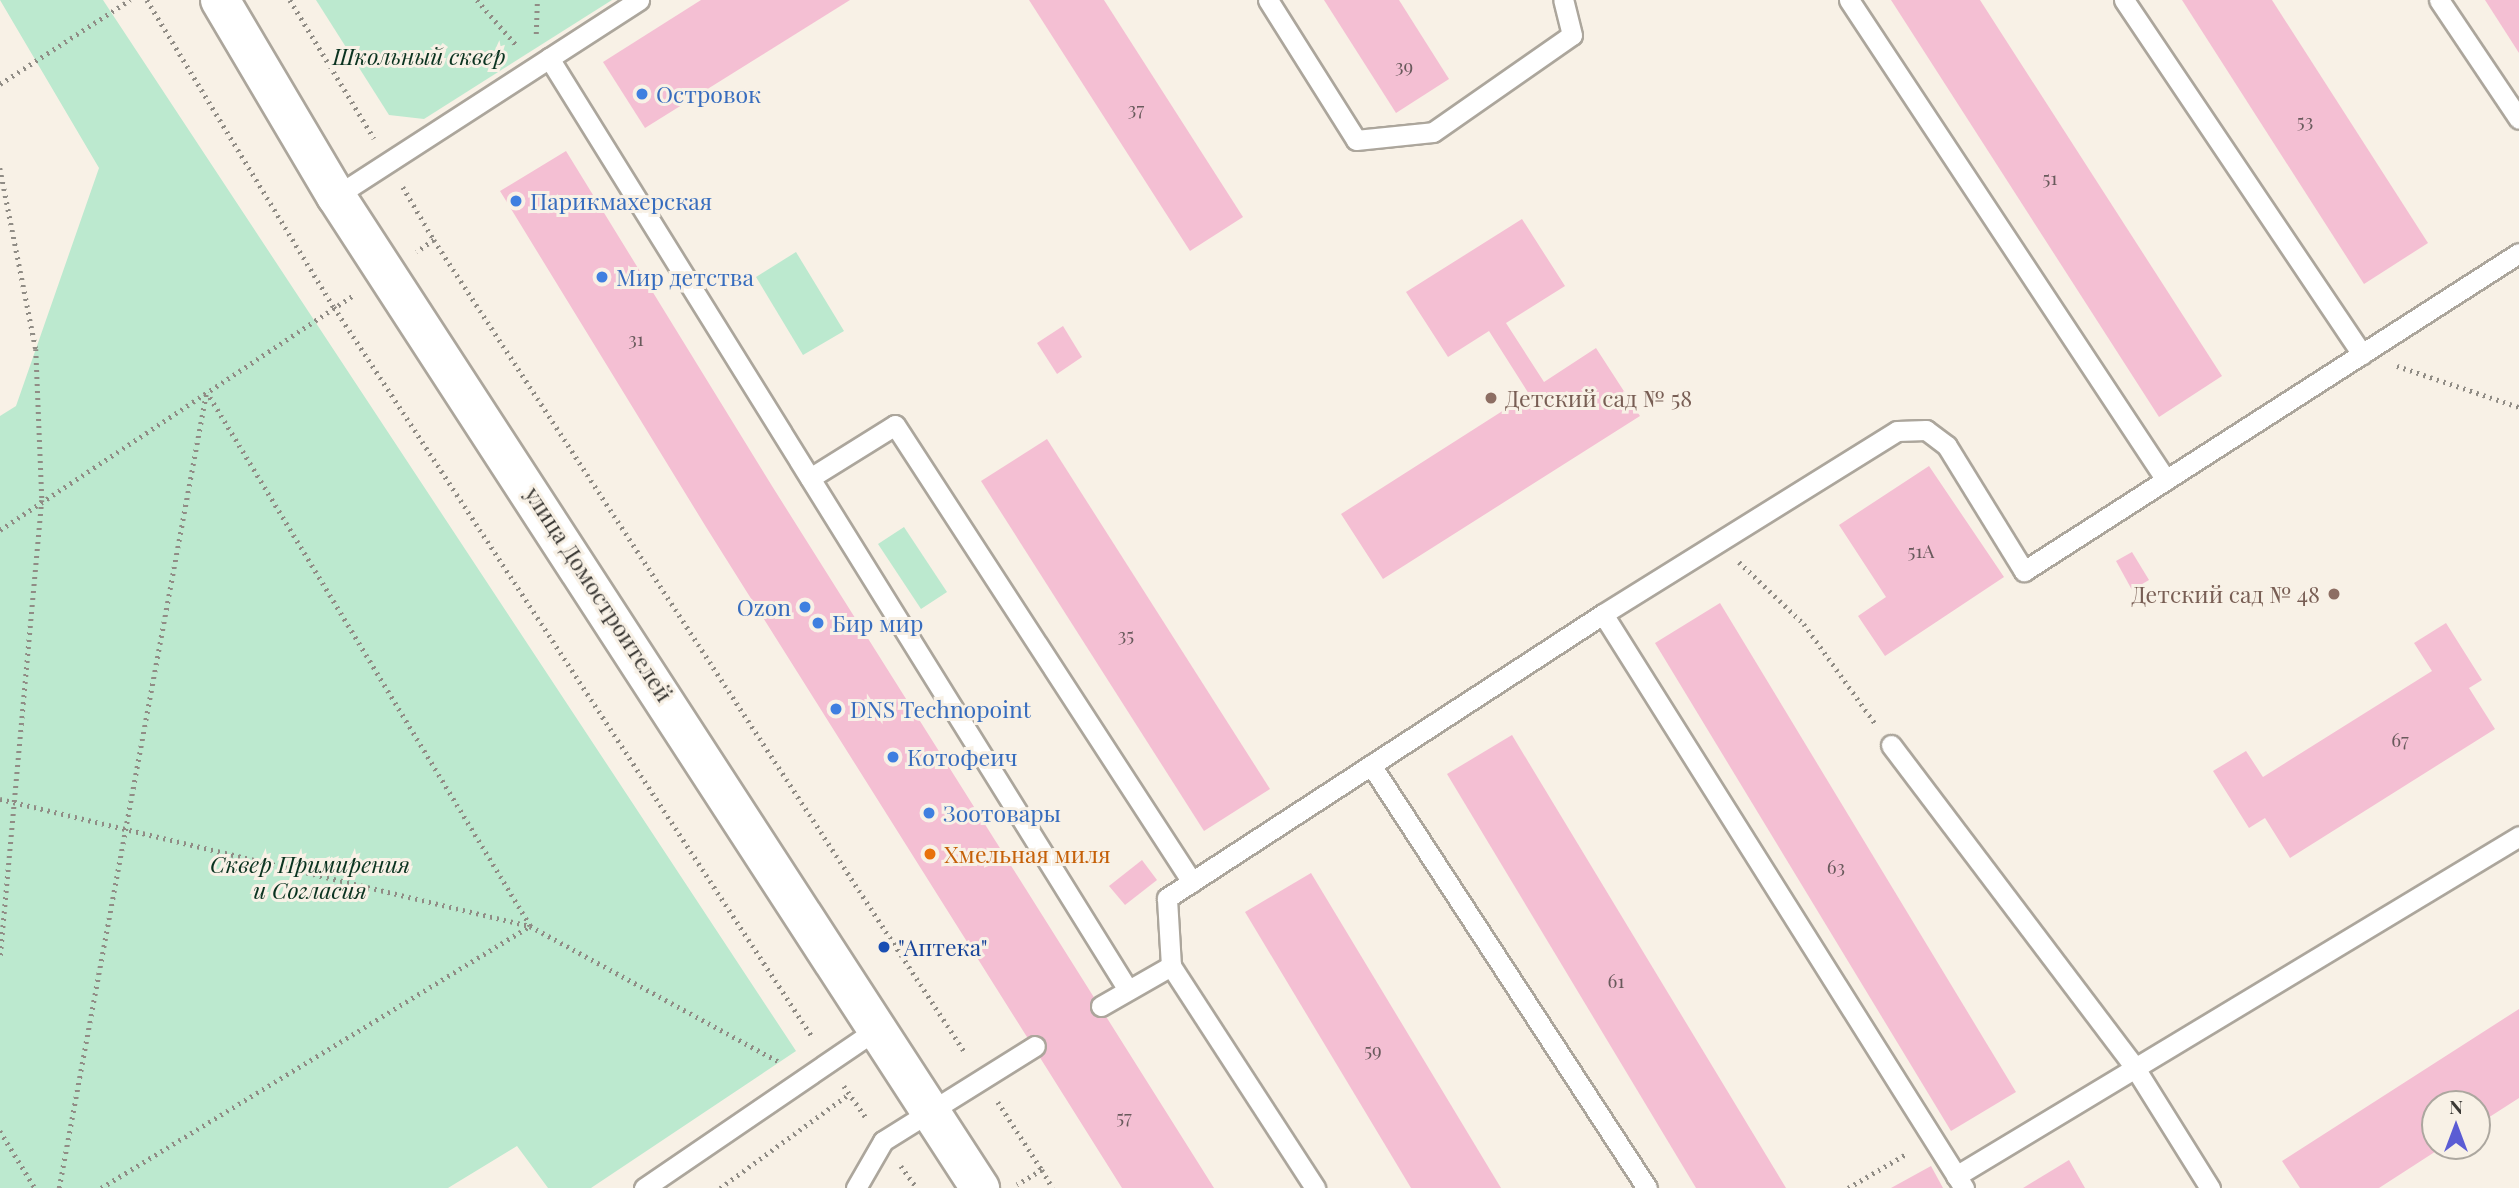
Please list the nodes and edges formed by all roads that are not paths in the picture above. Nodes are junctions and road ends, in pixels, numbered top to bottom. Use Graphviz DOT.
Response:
graph roads {
  1 [pos="220,0"];
  2 [pos="639,0"];
  3 [pos="1268,0"];
  4 [pos="1563,0"];
  5 [pos="1849,0"];
  6 [pos="2124,0"];
  7 [pos="2439,0"];
  8 [pos="542,63"];
  9 [pos="2519,118"];
  10 [pos="337,196"];
  11 [pos="2519,253"];
  12 [pos="2362,354"];
  13 [pos="810,478"];
  14 [pos="2166,480"];
  15 [pos="1603,614"];
  16 [pos="1891,745"];
  17 [pos="1371,765"];
  18 [pos="2519,836"];
  19 [pos="1192,882"];
  20 [pos="1171,966"];
  21 [pos="1128,990"];
  22 [pos="1101,1006"];
  23 [pos="880,1027"];
  24 [pos="1035,1046"];
  25 [pos="2135,1068"];
  26 [pos="932,1109"];
  27 [pos="1960,1182"];
  28 [pos="644,1188"];
  29 [pos="856,1188"];
  30 [pos="980,1188"];
  31 [pos="1315,1188"];
  32 [pos="1647,1188"];
  33 [pos="2210,1188"];
  1 -- 10 [label="street, улица Домостроителей"];
  2 -- 8 [label="lane"];
  3 -- 4 [label="lane"];
  5 -- 14 [label="lane"];
  6 -- 12 [label="lane"];
  7 -- 9 [label="lane"];
  8 -- 10 [label="lane"];
  8 -- 13 [label="lane"];
  10 -- 23 [label="street, улица Домостроителей"];
  11 -- 12 [label="lane"];
  12 -- 14 [label="lane"];
  13 -- 19 [label="lane"];
  13 -- 21 [label="lane"];
  14 -- 15 [label="lane"];
  15 -- 17 [label="lane"];
  15 -- 27 [label="lane"];
  16 -- 25 [label="lane"];
  17 -- 19 [label="lane"];
  17 -- 32 [label="lane"];
  18 -- 25 [label="lane"];
  19 -- 20 [label="lane"];
  20 -- 21 [label="lane"];
  20 -- 31 [label="lane"];
  21 -- 22 [label="lane"];
  23 -- 26 [label="street, улица Домостроителей"];
  23 -- 28 [label="lane"];
  24 -- 26 [label="lane"];
  25 -- 27 [label="lane"];
  25 -- 33 [label="lane"];
  26 -- 29 [label="lane"];
  26 -- 30 [label="street, улица Домостроителей"];
}
